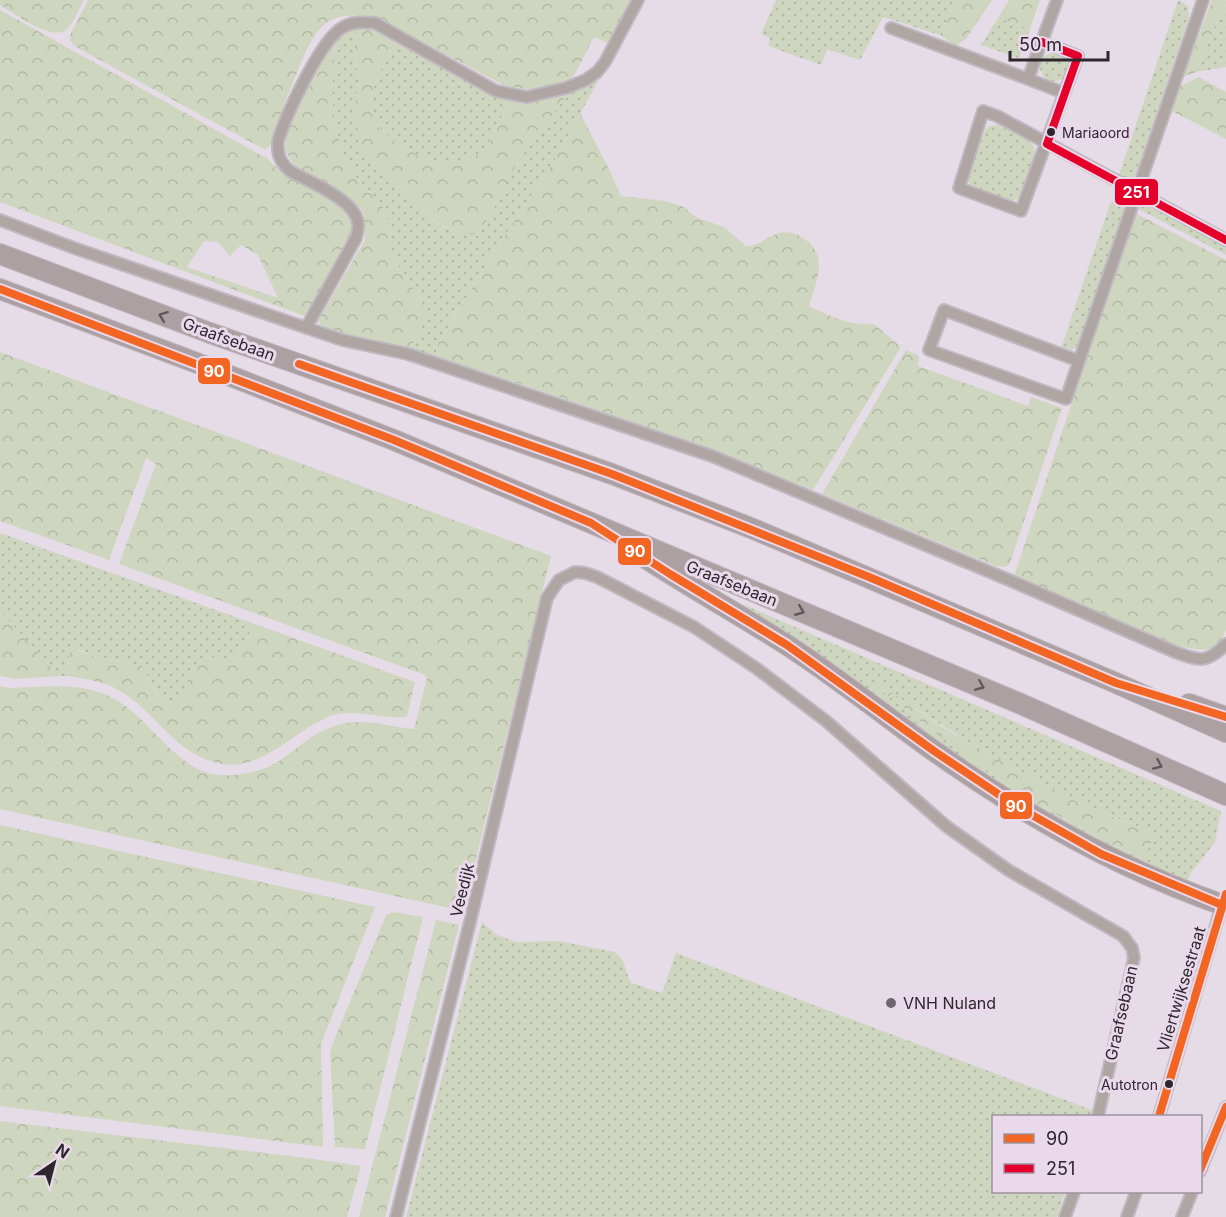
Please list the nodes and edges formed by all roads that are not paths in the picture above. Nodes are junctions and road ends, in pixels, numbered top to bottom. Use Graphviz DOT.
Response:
graph roads {
  1 [pos="638,0"];
  2 [pos="1057,0"];
  3 [pos="1203,0"];
  4 [pos="891,28"];
  5 [pos="1042,42"];
  6 [pos="1028,79"];
  7 [pos="1064,93"];
  8 [pos="1047,144"];
  9 [pos="1136,191"];
  10 [pos="0,220"];
  11 [pos="1226,240"];
  12 [pos="0,254"];
  13 [pos="0,289"];
  14 [pos="306,328"];
  15 [pos="1079,361"];
  16 [pos="591,523"];
  17 [pos="566,575"];
  18 [pos="1226,644"];
  19 [pos="1116,683"];
  20 [pos="1226,717"];
  21 [pos="1226,732"];
  22 [pos="1226,795"];
  23 [pos="1224,905"];
  24 [pos="1226,1107"];
  25 [pos="1098,1115"];
  26 [pos="1159,1115"];
  27 [pos="1202,1166"];
  28 [pos="1073,1193"];
  29 [pos="1135,1193"];
  30 [pos="1191,1193"];
  31 [pos="396,1217"];
  32 [pos="1065,1217"];
  33 [pos="1127,1217"];
  34 [pos="1182,1217"];
  1 -- 14 [label="street"];
  2 -- 5 [label="street"];
  3 -- 9 [label="street"];
  4 -- 6 [label="street"];
  5 -- 6 [label="street"];
  5 -- 7 [label="street"];
  6 -- 7 [label="street"];
  7 -- 8 [label="street"];
  8 -- 8 [label="street"];
  8 -- 9 [label="street"];
  9 -- 11 [label="street"];
  9 -- 15 [label="street"];
  10 -- 14 [label="street"];
  19 -- 12 [label="highway, Graafsebaan, one-way"];
  13 -- 16 [label="highway, Graafsebaan"];
  14 -- 18 [label="street"];
  15 -- 15 [label="street"];
  16 -- 22 [label="highway, Graafsebaan, one-way"];
  16 -- 23 [label="highway"];
  17 -- 25 [label="street, Graafsebaan"];
  17 -- 31 [label="street, Veedijk"];
  19 -- 20 [label="highway"];
  19 -- 21 [label="highway, Graafsebaan"];
  23 -- 26 [label="street, Vliertwijksestraat"];
  24 -- 27 [label="street"];
  28 -- 32 [label="street"];
  29 -- 33 [label="street"];
  30 -- 34 [label="street"];
}
